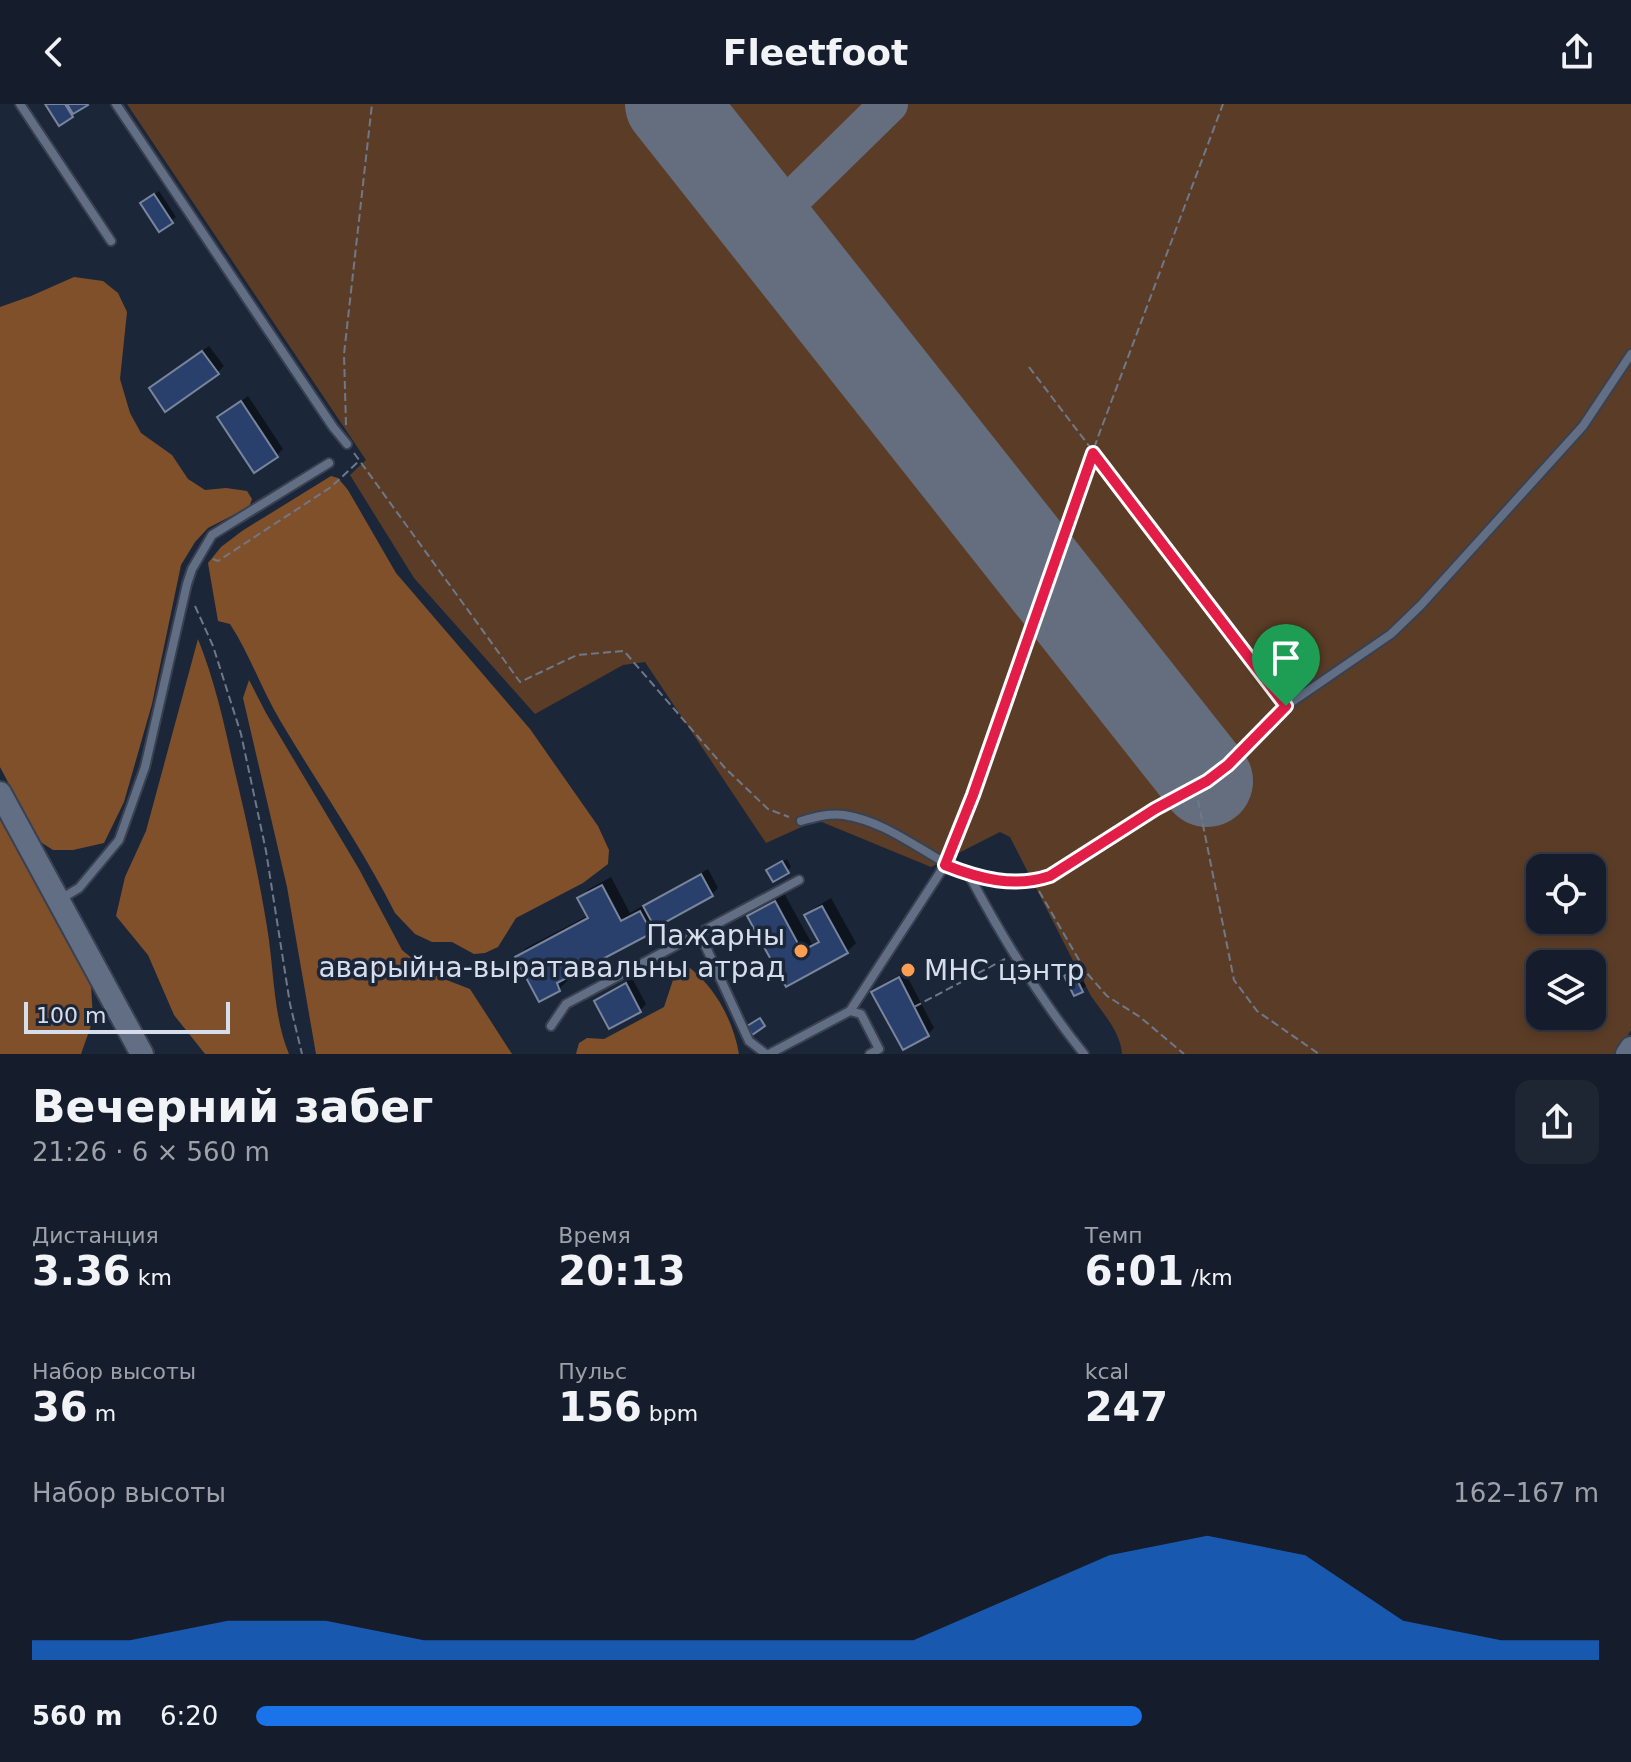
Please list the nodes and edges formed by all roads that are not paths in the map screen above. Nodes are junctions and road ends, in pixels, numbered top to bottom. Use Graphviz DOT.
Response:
graph roads {
  1 [pos="20,104"];
  2 [pos="116,104"];
  3 [pos="111,241"];
  4 [pos="1631,354"];
  5 [pos="347,444"];
  6 [pos="329,463"];
  7 [pos="0,793"];
  8 [pos="801,821"];
  9 [pos="945,865"];
  10 [pos="969,875"];
  11 [pos="799,880"];
  12 [pos="59,900"];
  13 [pos="699,932"];
  14 [pos="850,1011"];
  15 [pos="551,1026"];
  16 [pos="1631,1048"];
  17 [pos="142,1054"];
  18 [pos="767,1054"];
  19 [pos="870,1054"];
  20 [pos="1084,1054"];
  21 [pos="1627,1054"];
  1 -- 3 [label="lane"];
  2 -- 5 [label="lane"];
  4 -- 10 [label="lane"];
  6 -- 12 [label="lane"];
  7 -- 12 [label="main road"];
  8 -- 9 [label="lane"];
  9 -- 10 [label="lane"];
  9 -- 14 [label="lane"];
  10 -- 20 [label="lane"];
  11 -- 13 [label="lane"];
  12 -- 17 [label="main road"];
  13 -- 15 [label="lane"];
  13 -- 18 [label="lane"];
  14 -- 18 [label="lane"];
  14 -- 19 [label="lane"];
  16 -- 21 [label="main road"];
}
